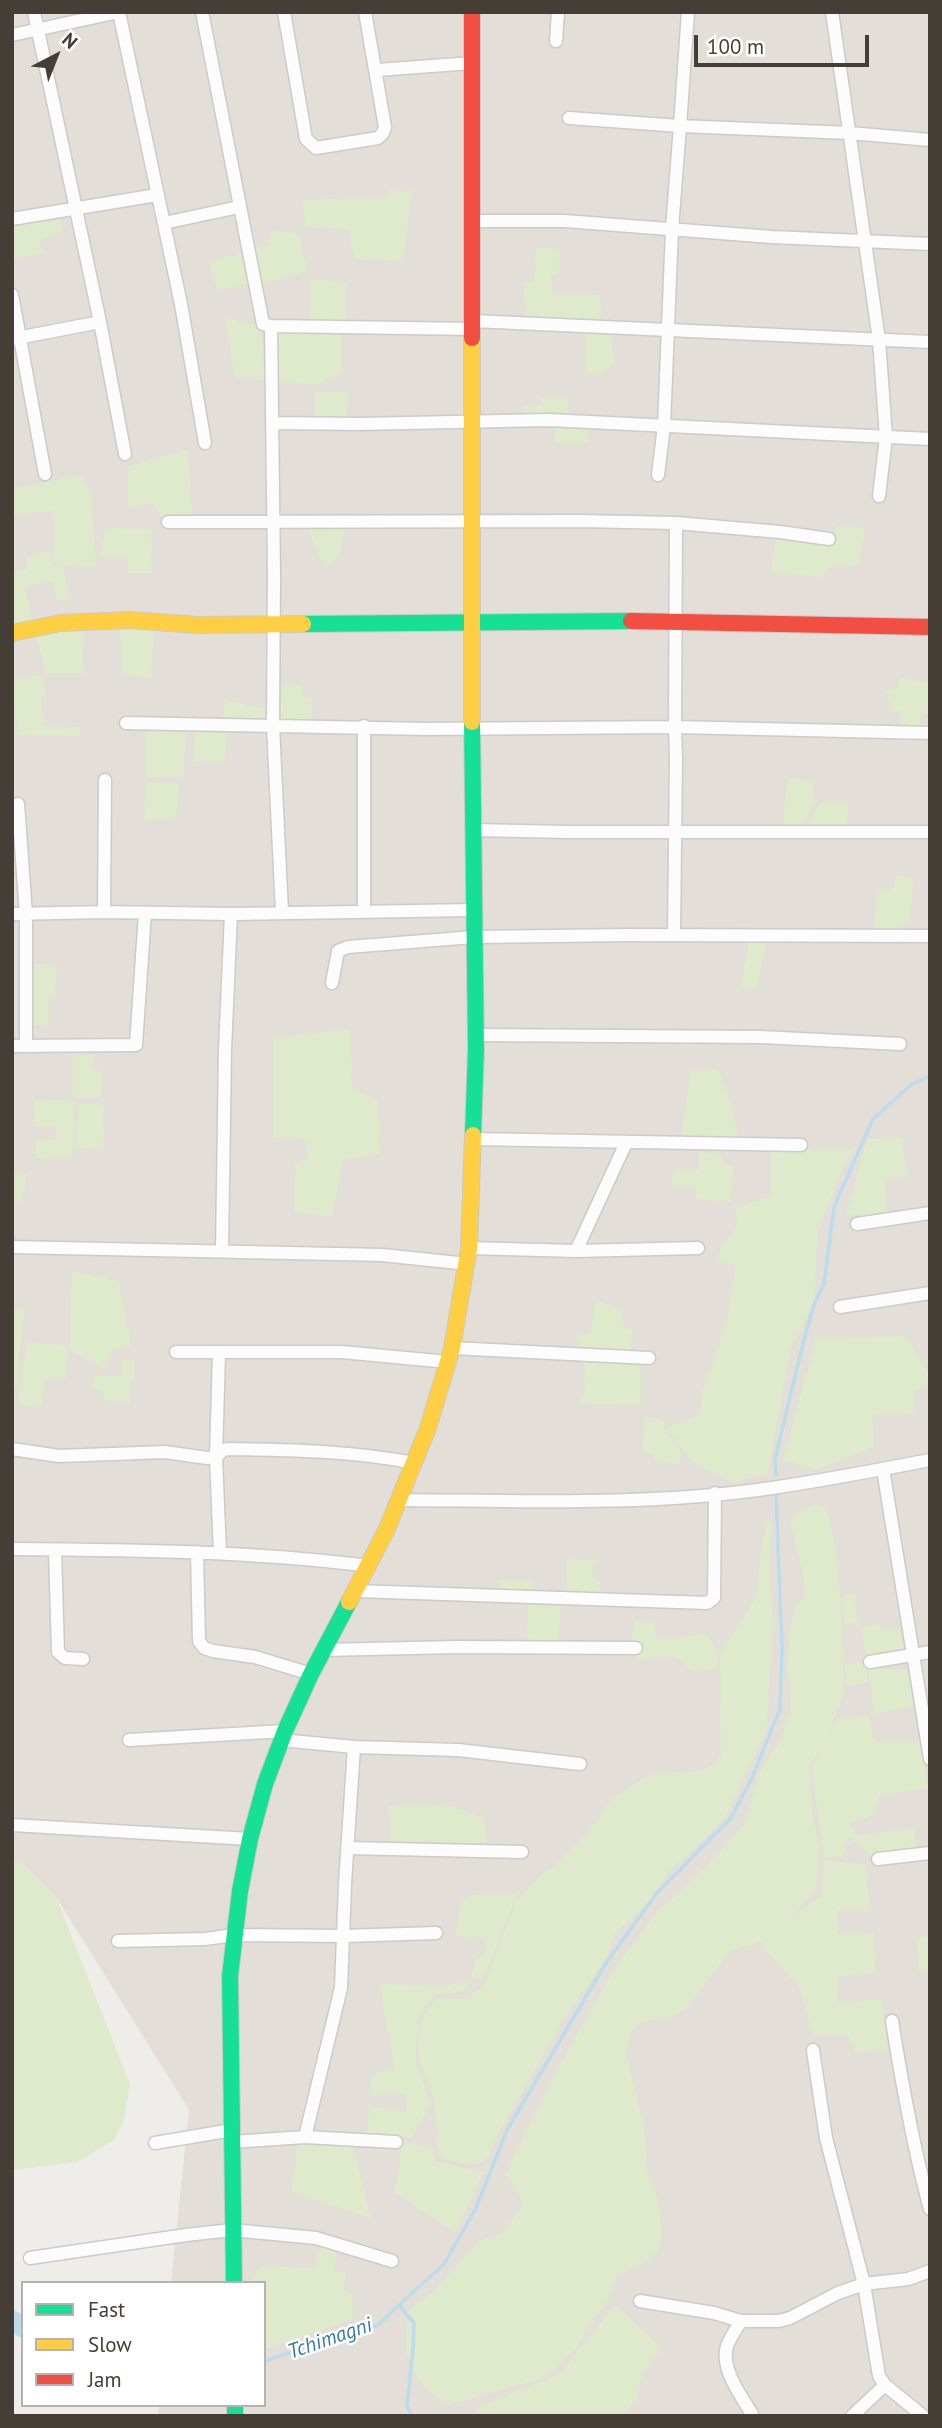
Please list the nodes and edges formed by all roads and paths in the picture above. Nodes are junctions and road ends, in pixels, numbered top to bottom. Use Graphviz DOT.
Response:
graph roads {
  1 [pos="34,12"];
  2 [pos="119,12"];
  3 [pos="202,12"];
  4 [pos="284,12"];
  5 [pos="365,12"];
  6 [pos="472,12"];
  7 [pos="558,12"];
  8 [pos="688,12"];
  9 [pos="832,12"];
  10 [pos="38,30"];
  11 [pos="12,35"];
  12 [pos="556,41"];
  13 [pos="472,63"];
  14 [pos="377,70"];
  15 [pos="569,118"];
  16 [pos="680,126"];
  17 [pos="850,133"];
  18 [pos="930,140"];
  19 [pos="157,195"];
  20 [pos="239,207"];
  21 [pos="76,209"];
  22 [pos="12,219"];
  23 [pos="471,221"];
  24 [pos="164,223"];
  25 [pos="672,229"];
  26 [pos="867,242"];
  27 [pos="930,244"];
  28 [pos="12,295"];
  29 [pos="100,322"];
  30 [pos="473,325"];
  31 [pos="271,326"];
  32 [pos="670,329"];
  33 [pos="17,338"];
  34 [pos="879,340"];
  35 [pos="930,342"];
  36 [pos="473,422"];
  37 [pos="272,423"];
  38 [pos="664,426"];
  39 [pos="886,437"];
  40 [pos="930,439"];
  41 [pos="205,443"];
  42 [pos="125,454"];
  43 [pos="45,474"];
  44 [pos="658,475"];
  45 [pos="879,496"];
  46 [pos="273,521"];
  47 [pos="168,522"];
  48 [pos="472,522"];
  49 [pos="676,523"];
  50 [pos="829,539"];
  51 [pos="473,621"];
  52 [pos="674,622"];
  53 [pos="273,625"];
  54 [pos="930,627"];
  55 [pos="12,633"];
  56 [pos="126,723"];
  57 [pos="273,726"];
  58 [pos="364,726"];
  59 [pos="472,727"];
  60 [pos="675,727"];
  61 [pos="930,733"];
  62 [pos="105,780"];
  63 [pos="18,804"];
  64 [pos="474,830"];
  65 [pos="674,831"];
  66 [pos="930,832"];
  67 [pos="474,910"];
  68 [pos="364,911"];
  69 [pos="104,912"];
  70 [pos="282,912"];
  71 [pos="145,913"];
  72 [pos="12,914"];
  73 [pos="26,914"];
  74 [pos="231,914"];
  75 [pos="674,935"];
  76 [pos="930,936"];
  77 [pos="474,937"];
  78 [pos="332,983"];
  79 [pos="475,1035"];
  80 [pos="900,1044"];
  81 [pos="19,1046"];
  82 [pos="474,1139"];
  83 [pos="626,1143"];
  84 [pos="800,1145"];
  85 [pos="930,1213"];
  86 [pos="856,1224"];
  87 [pos="12,1247"];
  88 [pos="698,1248"];
  89 [pos="222,1251"];
  90 [pos="576,1251"];
  91 [pos="468,1256"];
  92 [pos="930,1293"];
  93 [pos="839,1307"];
  94 [pos="176,1352"];
  95 [pos="219,1353"];
  96 [pos="450,1355"];
  97 [pos="649,1358"];
  98 [pos="12,1449"];
  99 [pos="216,1457"];
  100 [pos="930,1460"];
  101 [pos="415,1463"];
  102 [pos="883,1469"];
  103 [pos="715,1493"];
  104 [pos="400,1500"];
  105 [pos="12,1549"];
  106 [pos="55,1550"];
  107 [pos="197,1552"];
  108 [pos="220,1553"];
  109 [pos="369,1566"];
  110 [pos="356,1591"];
  111 [pos="636,1648"];
  112 [pos="324,1650"];
  113 [pos="930,1652"];
  114 [pos="912,1656"];
  115 [pos="83,1659"];
  116 [pos="870,1662"];
  117 [pos="311,1674"];
  118 [pos="283,1736"];
  119 [pos="129,1740"];
  120 [pos="354,1747"];
  121 [pos="930,1759"];
  122 [pos="580,1763"];
  123 [pos="12,1825"];
  124 [pos="250,1839"];
  125 [pos="346,1848"];
  126 [pos="522,1852"];
  127 [pos="930,1853"];
  128 [pos="878,1859"];
  129 [pos="436,1933"];
  130 [pos="234,1935"];
  131 [pos="343,1936"];
  132 [pos="118,1941"];
  133 [pos="892,2021"];
  134 [pos="813,2050"];
  135 [pos="232,2136"];
  136 [pos="305,2137"];
  137 [pos="396,2142"];
  138 [pos="155,2144"];
  139 [pos="930,2209"];
  140 [pos="232,2230"];
  141 [pos="30,2258"];
  142 [pos="392,2261"];
  143 [pos="930,2271"];
  144 [pos="234,2281"];
  145 [pos="864,2284"];
  146 [pos="640,2301"];
  147 [pos="741,2321"];
  148 [pos="885,2385"];
  149 [pos="752,2414"];
  150 [pos="852,2416"];
  151 [pos="923,2416"];
  1 -- 10 [label="street"];
  2 -- 10 [label="street"];
  2 -- 19 [label="street"];
  3 -- 20 [label="street"];
  4 -- 14 [label="street"];
  5 -- 14 [label="street"];
  6 -- 13 [label="main road"];
  7 -- 12 [label="street"];
  8 -- 16 [label="street"];
  9 -- 17 [label="street"];
  10 -- 11 [label="street"];
  10 -- 21 [label="street"];
  13 -- 14 [label="street"];
  13 -- 23 [label="main road"];
  15 -- 16 [label="street"];
  16 -- 17 [label="street"];
  16 -- 25 [label="street"];
  17 -- 18 [label="street"];
  17 -- 26 [label="street"];
  19 -- 21 [label="street"];
  19 -- 24 [label="street"];
  20 -- 24 [label="street"];
  20 -- 31 [label="street"];
  21 -- 22 [label="street"];
  21 -- 29 [label="street"];
  23 -- 25 [label="street"];
  23 -- 30 [label="main road"];
  24 -- 41 [label="street"];
  25 -- 26 [label="street"];
  25 -- 32 [label="street"];
  26 -- 27 [label="street"];
  26 -- 34 [label="street"];
  28 -- 33 [label="street"];
  29 -- 33 [label="street"];
  29 -- 42 [label="street"];
  30 -- 31 [label="street"];
  30 -- 32 [label="street"];
  30 -- 36 [label="main road"];
  31 -- 37 [label="street"];
  32 -- 34 [label="street"];
  32 -- 38 [label="street"];
  33 -- 43 [label="street"];
  34 -- 35 [label="street"];
  34 -- 39 [label="street"];
  36 -- 37 [label="street"];
  36 -- 38 [label="street"];
  36 -- 48 [label="main road"];
  37 -- 46 [label="street"];
  38 -- 39 [label="street"];
  38 -- 44 [label="street"];
  39 -- 40 [label="street"];
  39 -- 45 [label="street"];
  46 -- 47 [label="street"];
  46 -- 48 [label="street"];
  46 -- 53 [label="street"];
  48 -- 49 [label="street"];
  48 -- 51 [label="main road"];
  49 -- 50 [label="street"];
  49 -- 52 [label="street"];
  51 -- 52 [label="main road"];
  51 -- 53 [label="main road"];
  51 -- 59 [label="main road"];
  52 -- 54 [label="main road"];
  52 -- 60 [label="street"];
  53 -- 55 [label="main road"];
  53 -- 57 [label="street"];
  56 -- 57 [label="street"];
  57 -- 58 [label="street"];
  57 -- 70 [label="street"];
  58 -- 59 [label="street"];
  58 -- 68 [label="street"];
  59 -- 60 [label="street"];
  59 -- 64 [label="main road"];
  60 -- 61 [label="street"];
  60 -- 65 [label="street"];
  62 -- 69 [label="street"];
  63 -- 73 [label="street"];
  64 -- 65 [label="street"];
  64 -- 67 [label="main road"];
  65 -- 66 [label="street"];
  65 -- 75 [label="street"];
  67 -- 68 [label="street"];
  67 -- 77 [label="main road"];
  68 -- 70 [label="street"];
  69 -- 71 [label="street"];
  69 -- 73 [label="street"];
  70 -- 74 [label="street"];
  71 -- 74 [label="street"];
  71 -- 81 [label="street"];
  72 -- 73 [label="street"];
  73 -- 81 [label="street"];
  74 -- 89 [label="street"];
  75 -- 76 [label="street"];
  75 -- 77 [label="street"];
  77 -- 78 [label="street"];
  77 -- 79 [label="main road"];
  79 -- 80 [label="street"];
  79 -- 82 [label="main road"];
  82 -- 83 [label="street"];
  82 -- 91 [label="main road"];
  83 -- 84 [label="street"];
  83 -- 90 [label="street"];
  85 -- 86 [label="street"];
  87 -- 89 [label="street"];
  88 -- 90 [label="street"];
  89 -- 91 [label="street"];
  90 -- 91 [label="street"];
  91 -- 96 [label="main road"];
  92 -- 93 [label="street"];
  94 -- 95 [label="street"];
  95 -- 96 [label="street"];
  95 -- 99 [label="street"];
  96 -- 97 [label="street"];
  96 -- 101 [label="main road"];
  98 -- 99 [label="street"];
  99 -- 101 [label="street"];
  99 -- 108 [label="street"];
  100 -- 102 [label="street"];
  101 -- 104 [label="main road"];
  102 -- 103 [label="street"];
  102 -- 114 [label="street"];
  103 -- 104 [label="street"];
  103 -- 110 [label="street"];
  104 -- 109 [label="main road"];
  105 -- 106 [label="street"];
  106 -- 107 [label="street"];
  106 -- 115 [label="street"];
  107 -- 108 [label="street"];
  107 -- 117 [label="street"];
  108 -- 109 [label="street"];
  109 -- 110 [label="main road"];
  110 -- 112 [label="main road"];
  111 -- 112 [label="street"];
  112 -- 117 [label="main road"];
  113 -- 114 [label="street"];
  114 -- 116 [label="street"];
  114 -- 121 [label="street"];
  117 -- 118 [label="main road"];
  118 -- 119 [label="street"];
  118 -- 120 [label="street"];
  118 -- 124 [label="main road"];
  120 -- 122 [label="street"];
  120 -- 125 [label="street"];
  123 -- 124 [label="street"];
  124 -- 130 [label="main road"];
  125 -- 126 [label="street"];
  125 -- 131 [label="street"];
  127 -- 128 [label="street"];
  129 -- 131 [label="street"];
  130 -- 131 [label="street"];
  130 -- 132 [label="street"];
  130 -- 135 [label="main road"];
  131 -- 136 [label="street"];
  133 -- 139 [label="street"];
  134 -- 145 [label="street"];
  135 -- 136 [label="street"];
  135 -- 138 [label="street"];
  135 -- 140 [label="main road"];
  136 -- 137 [label="street"];
  140 -- 141 [label="street"];
  140 -- 142 [label="street"];
  140 -- 144 [label="main road"];
  143 -- 145 [label="street"];
  145 -- 147 [label="street"];
  145 -- 148 [label="street"];
  146 -- 147 [label="street"];
  147 -- 149 [label="street"];
  148 -- 150 [label="street"];
  148 -- 151 [label="street"];
}
